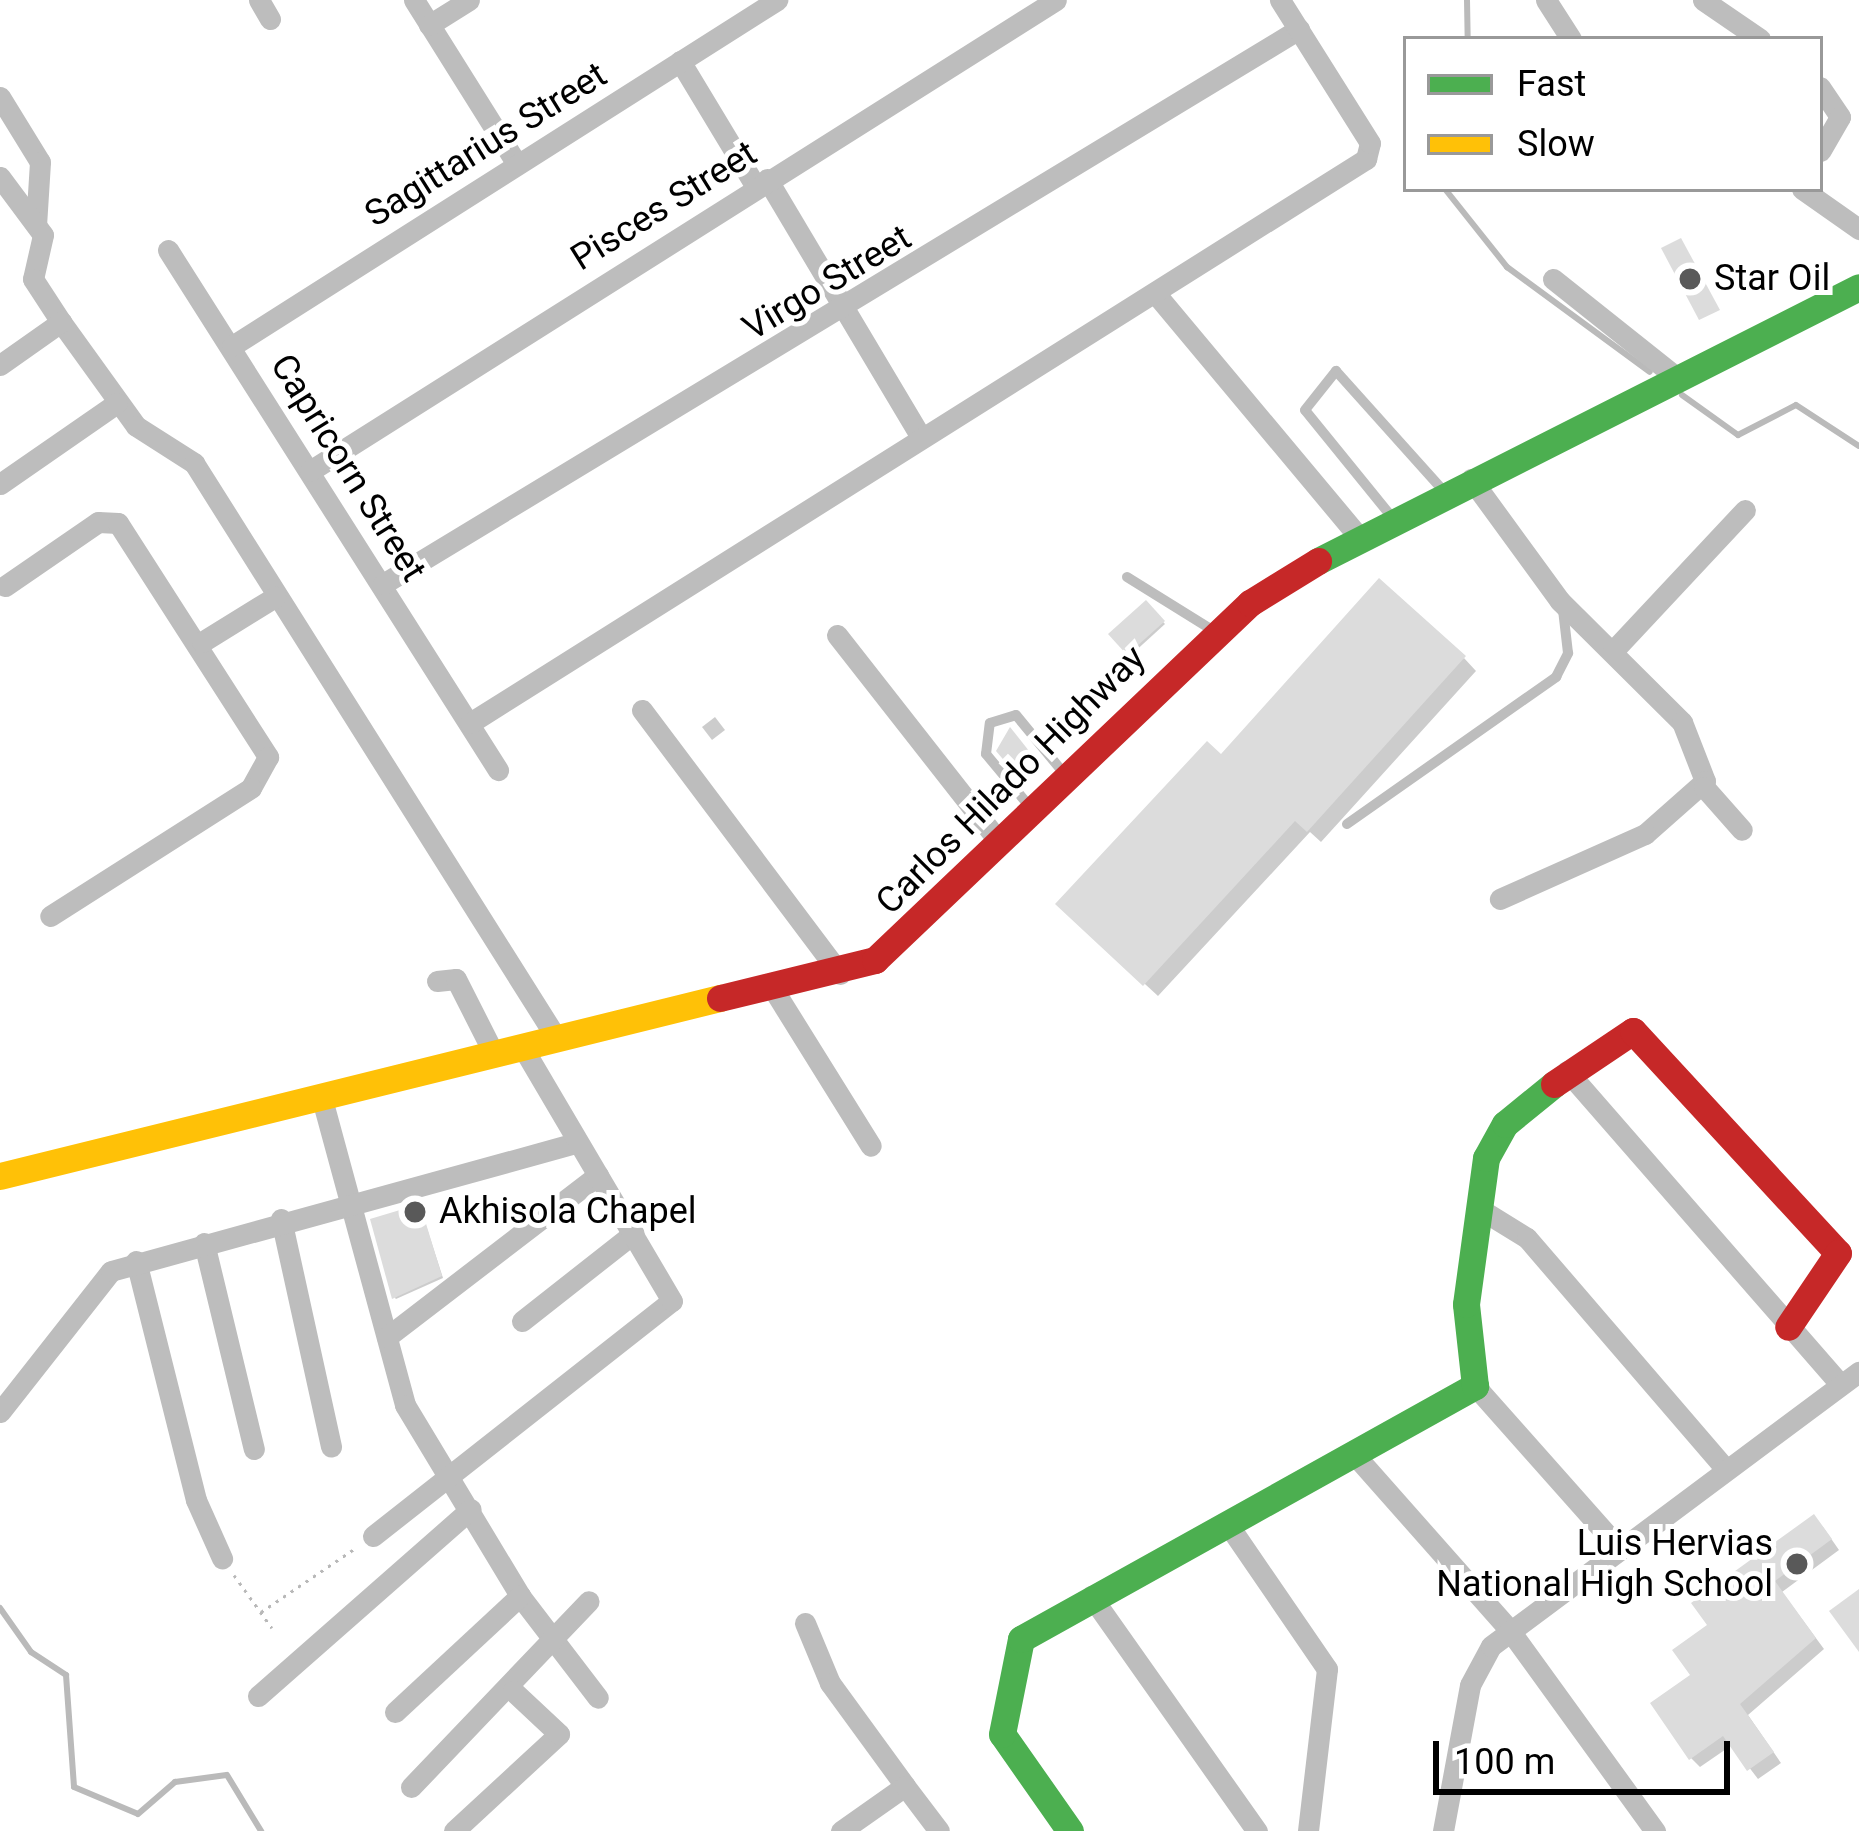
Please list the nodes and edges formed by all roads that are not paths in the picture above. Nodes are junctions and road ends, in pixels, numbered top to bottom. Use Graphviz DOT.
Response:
graph roads {
  1 [pos="414,0"];
  2 [pos="469,0"];
  3 [pos="777,0"];
  4 [pos="1056,0"];
  5 [pos="1280,0"];
  6 [pos="1546,0"];
  7 [pos="1703,0"];
  8 [pos="429,25"];
  9 [pos="1299,29"];
  10 [pos="1568,36"];
  11 [pos="1756,36"];
  12 [pos="680,61"];
  13 [pos="1823,92"];
  14 [pos="0,98"];
  15 [pos="1823,146"];
  16 [pos="517,164"];
  17 [pos="0,177"];
  18 [pos="761,183"];
  19 [pos="1806,192"];
  20 [pos="36,225"];
  21 [pos="1859,229"];
  22 [pos="168,250"];
  23 [pos="1552,279"];
  24 [pos="1859,286"];
  25 [pos="1156,293"];
  26 [pos="848,311"];
  27 [pos="61,322"];
  28 [pos="232,346"];
  29 [pos="0,365"];
  30 [pos="1676,377"];
  31 [pos="117,403"];
  32 [pos="921,437"];
  33 [pos="310,471"];
  34 [pos="1472,479"];
  35 [pos="0,484"];
  36 [pos="1444,493"];
  37 [pos="1745,510"];
  38 [pos="1394,518"];
  39 [pos="1358,536"];
  40 [pos="1127,577"];
  41 [pos="383,584"];
  42 [pos="5,586"];
  43 [pos="274,597"];
  44 [pos="1560,601"];
  45 [pos="1215,631"];
  46 [pos="836,634"];
  47 [pos="202,642"];
  48 [pos="1613,650"];
  49 [pos="643,710"];
  50 [pos="470,724"];
  51 [pos="498,770"];
  52 [pos="1066,775"];
  53 [pos="1704,787"];
  54 [pos="1033,809"];
  55 [pos="1347,824"];
  56 [pos="1742,830"];
  57 [pos="1000,843"];
  58 [pos="1500,898"];
  59 [pos="50,916"];
  60 [pos="840,975"];
  61 [pos="437,982"];
  62 [pos="775,992"];
  63 [pos="557,1039"];
  64 [pos="522,1046"];
  65 [pos="494,1054"];
  66 [pos="1567,1071"];
  67 [pos="322,1099"];
  68 [pos="578,1143"];
  69 [pos="871,1146"];
  70 [pos="598,1175"];
  71 [pos="0,1176"];
  72 [pos="352,1206"];
  73 [pos="1480,1209"];
  74 [pos="280,1220"];
  75 [pos="634,1233"];
  76 [pos="204,1243"];
  77 [pos="136,1261"];
  78 [pos="522,1321"];
  79 [pos="1788,1327"];
  80 [pos="387,1337"];
  81 [pos="1850,1378"];
  82 [pos="1475,1386"];
  83 [pos="0,1412"];
  84 [pos="331,1447"];
  85 [pos="254,1449"];
  86 [pos="1353,1453"];
  87 [pos="1726,1468"];
  88 [pos="451,1478"];
  89 [pos="471,1509"];
  90 [pos="1227,1523"];
  91 [pos="373,1536"];
  92 [pos="1618,1547"];
  93 [pos="222,1558"];
  94 [pos="520,1596"];
  95 [pos="1091,1596"];
  96 [pos="589,1600"];
  97 [pos="806,1623"];
  98 [pos="1508,1628"];
  99 [pos="552,1639"];
  100 [pos="513,1691"];
  101 [pos="259,1696"];
  102 [pos="598,1698"];
  103 [pos="395,1712"];
  104 [pos="905,1786"];
  105 [pos="412,1787"];
  106 [pos="454,1831"];
  107 [pos="842,1831"];
  108 [pos="939,1831"];
  109 [pos="1070,1831"];
  110 [pos="1257,1831"];
  111 [pos="1308,1831"];
  112 [pos="1443,1831"];
  113 [pos="1655,1831"];
  1 -- 8 [label="street"];
  2 -- 8 [label="street"];
  3 -- 12 [label="street, Sagittarius Street"];
  4 -- 18 [label="street, Pisces Street"];
  5 -- 9 [label="street"];
  6 -- 10 [label="street"];
  7 -- 11 [label="street"];
  8 -- 16 [label="street"];
  9 -- 25 [label="street"];
  9 -- 26 [label="street, Virgo Street"];
  12 -- 16 [label="street, Sagittarius Street"];
  12 -- 18 [label="street"];
  13 -- 15 [label="street"];
  14 -- 20 [label="street"];
  16 -- 28 [label="street, Sagittarius Street"];
  17 -- 20 [label="street"];
  18 -- 26 [label="street"];
  18 -- 33 [label="street, Pisces Street"];
  19 -- 21 [label="street"];
  20 -- 27 [label="street"];
  22 -- 28 [label="street, Capricorn Street"];
  23 -- 30 [label="street"];
  24 -- 30 [label="main road, Carlos Hilado Highway"];
  25 -- 32 [label="street"];
  25 -- 39 [label="street"];
  26 -- 32 [label="street"];
  26 -- 41 [label="street, Virgo Street"];
  27 -- 29 [label="street"];
  27 -- 31 [label="street"];
  28 -- 33 [label="street, Capricorn Street"];
  30 -- 34 [label="main road, Carlos Hilado Highway"];
  31 -- 35 [label="street"];
  31 -- 43 [label="street"];
  32 -- 50 [label="street"];
  33 -- 41 [label="street, Capricorn Street"];
  34 -- 36 [label="main road, Carlos Hilado Highway"];
  34 -- 44 [label="street"];
  36 -- 38 [label="main road, Carlos Hilado Highway"];
  36 -- 38 [label="lane"];
  37 -- 48 [label="street"];
  38 -- 39 [label="main road, Carlos Hilado Highway"];
  39 -- 45 [label="main road, Carlos Hilado Highway"];
  40 -- 45 [label="lane"];
  41 -- 50 [label="street, Capricorn Street"];
  42 -- 47 [label="street"];
  43 -- 47 [label="street"];
  43 -- 63 [label="street"];
  44 -- 48 [label="street"];
  44 -- 55 [label="lane"];
  45 -- 52 [label="main road, Carlos Hilado Highway"];
  46 -- 57 [label="street"];
  47 -- 59 [label="street"];
  48 -- 53 [label="street"];
  49 -- 60 [label="street"];
  50 -- 51 [label="street, Capricorn Street"];
  52 -- 54 [label="main road, Carlos Hilado Highway"];
  52 -- 54 [label="lane"];
  53 -- 56 [label="street"];
  53 -- 58 [label="street"];
  54 -- 57 [label="main road, Carlos Hilado Highway"];
  57 -- 60 [label="main road, Carlos Hilado Highway"];
  60 -- 62 [label="main road, Carlos Hilado Highway"];
  61 -- 65 [label="street"];
  62 -- 63 [label="main road, Carlos Hilado Highway"];
  62 -- 69 [label="street"];
  63 -- 64 [label="main road, Carlos Hilado Highway"];
  64 -- 65 [label="main road, Carlos Hilado Highway"];
  64 -- 68 [label="street"];
  65 -- 67 [label="main road, Carlos Hilado Highway"];
  66 -- 73 [label="main road"];
  66 -- 79 [label="street"];
  66 -- 79 [label="main road"];
  67 -- 71 [label="main road, Carlos Hilado Highway"];
  67 -- 72 [label="street"];
  68 -- 70 [label="street"];
  68 -- 72 [label="street"];
  70 -- 75 [label="street"];
  70 -- 80 [label="street"];
  72 -- 74 [label="street"];
  72 -- 80 [label="street"];
  73 -- 82 [label="main road"];
  73 -- 87 [label="street"];
  74 -- 76 [label="street"];
  74 -- 84 [label="street"];
  75 -- 78 [label="street"];
  75 -- 88 [label="street"];
  76 -- 77 [label="street"];
  76 -- 85 [label="street"];
  77 -- 83 [label="street"];
  77 -- 93 [label="street"];
  79 -- 81 [label="street"];
  80 -- 88 [label="street"];
  81 -- 87 [label="street"];
  82 -- 86 [label="main road"];
  82 -- 92 [label="street"];
  86 -- 90 [label="main road"];
  86 -- 98 [label="street"];
  87 -- 92 [label="street"];
  88 -- 89 [label="street"];
  88 -- 91 [label="street"];
  89 -- 94 [label="street"];
  89 -- 101 [label="street"];
  90 -- 95 [label="main road"];
  90 -- 111 [label="street"];
  92 -- 98 [label="street"];
  94 -- 99 [label="street"];
  94 -- 103 [label="street"];
  95 -- 109 [label="main road"];
  95 -- 110 [label="street"];
  96 -- 99 [label="street"];
  97 -- 104 [label="street"];
  98 -- 112 [label="street"];
  98 -- 113 [label="street"];
  99 -- 100 [label="street"];
  99 -- 102 [label="street"];
  100 -- 105 [label="street"];
  100 -- 106 [label="street"];
  104 -- 107 [label="street"];
  104 -- 108 [label="street"];
}
